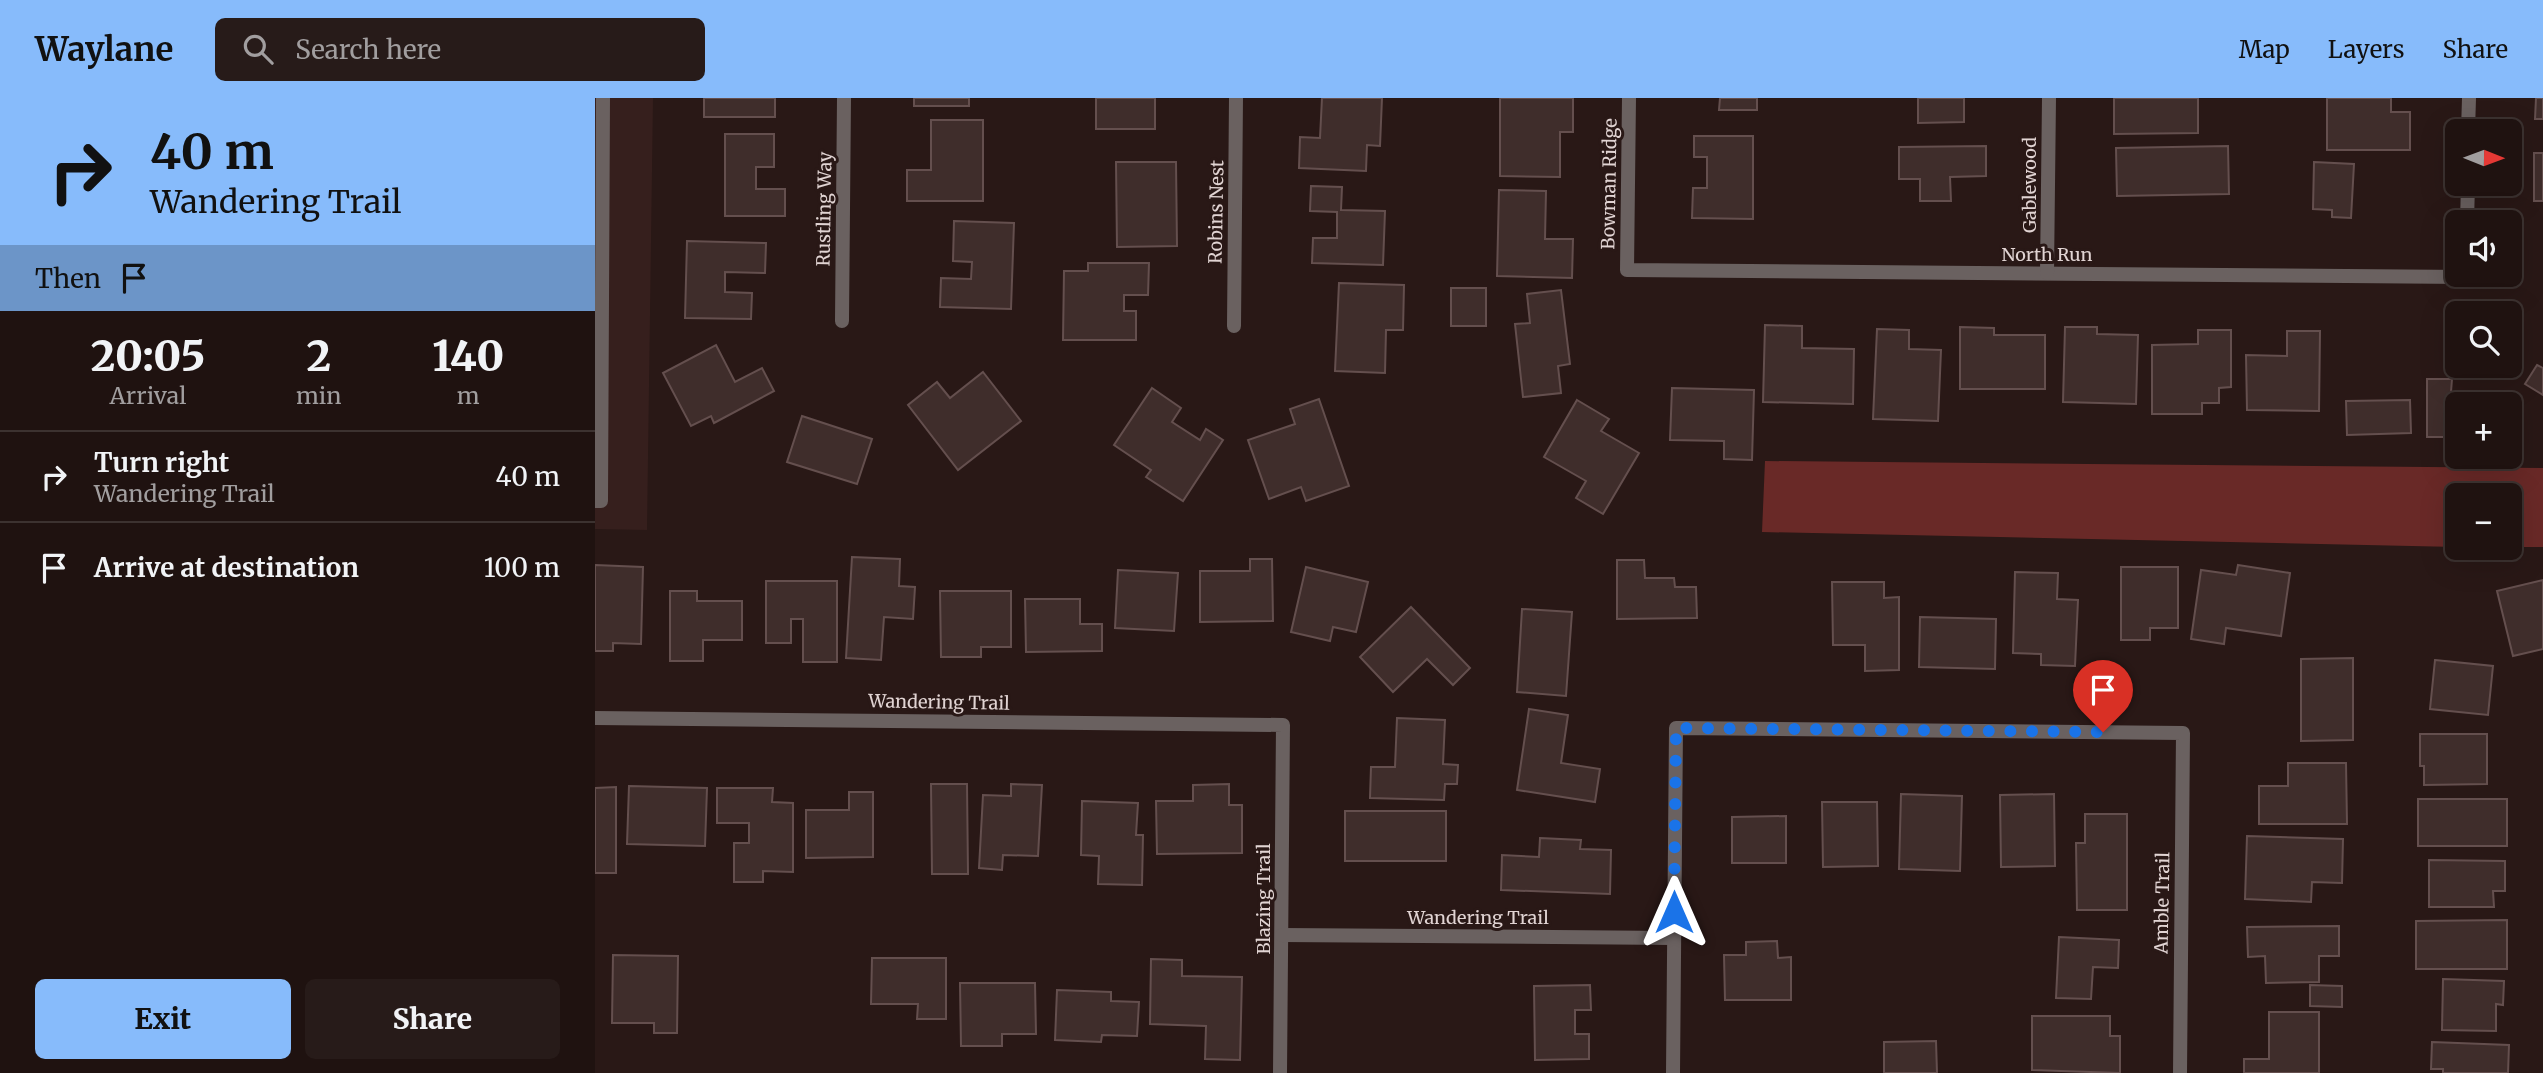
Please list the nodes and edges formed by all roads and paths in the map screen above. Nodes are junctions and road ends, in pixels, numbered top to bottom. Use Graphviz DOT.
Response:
graph roads {
  1 [pos="603,98"];
  2 [pos="844,98"];
  3 [pos="1236,98"];
  4 [pos="1629,98"];
  5 [pos="2049,98"];
  6 [pos="2469,98"];
  7 [pos="2468,119"];
  8 [pos="1627,270"];
  9 [pos="2047,273"];
  10 [pos="2445,276"];
  11 [pos="842,321"];
  12 [pos="1234,326"];
  13 [pos="595,501"];
  14 [pos="595,718"];
  15 [pos="1283,724"];
  16 [pos="1282,935"];
  17 [pos="1674,938"];
  18 [pos="1280,1073"];
  19 [pos="1673,1073"];
  20 [pos="2180,1073"];
  1 -- 13 [label="street"];
  2 -- 11 [label="street, Rustling Way"];
  3 -- 12 [label="street, Robins Nest"];
  4 -- 8 [label="street, Bowman Ridge"];
  5 -- 9 [label="street, Gablewood"];
  6 -- 7 [label="street"];
  8 -- 9 [label="street, North Run"];
  9 -- 10 [label="street, North Run"];
  14 -- 15 [label="street, Wandering Trail"];
  15 -- 16 [label="street, Blazing Trail"];
  16 -- 17 [label="street, Wandering Trail"];
  16 -- 18 [label="street, Blazing Trail"];
  17 -- 19 [label="street"];
  17 -- 20 [label="street, Amble Trail"];
}
